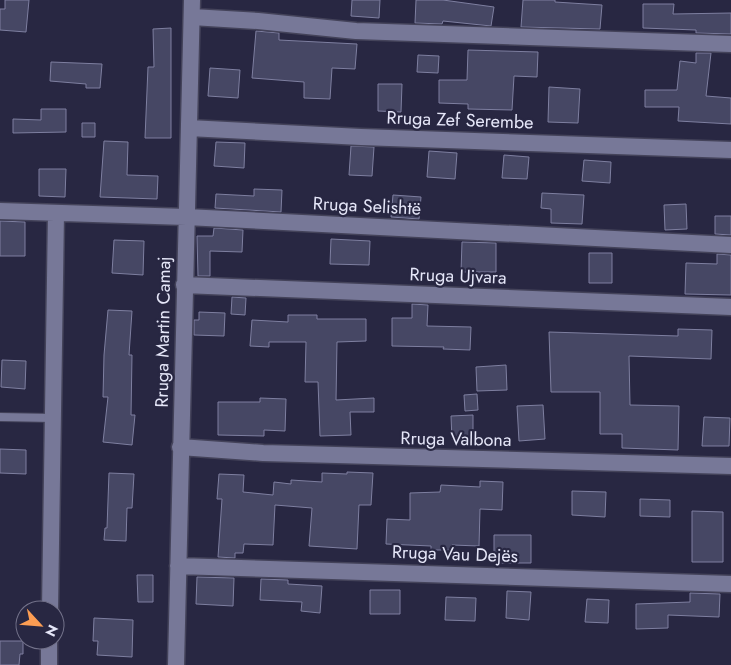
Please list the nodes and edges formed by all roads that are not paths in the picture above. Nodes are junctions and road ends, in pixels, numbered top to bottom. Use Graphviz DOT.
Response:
graph roads {
  1 [pos="192,0"];
  2 [pos="192,17"];
  3 [pos="731,44"];
  4 [pos="188,128"];
  5 [pos="731,150"];
  6 [pos="0,211"];
  7 [pos="56,213"];
  8 [pos="186,217"];
  9 [pos="731,244"];
  10 [pos="184,285"];
  11 [pos="731,307"];
  12 [pos="0,416"];
  13 [pos="53,418"];
  14 [pos="180,448"];
  15 [pos="731,466"];
  16 [pos="178,566"];
  17 [pos="731,584"];
  18 [pos="50,600"];
  19 [pos="49,650"];
  20 [pos="49,665"];
  21 [pos="176,665"];
  1 -- 2 [label="street, Rruga Martin Camaj"];
  2 -- 3 [label="street"];
  2 -- 4 [label="street, Rruga Martin Camaj"];
  4 -- 5 [label="street, Rruga Zef Serembe"];
  4 -- 8 [label="street, Rruga Martin Camaj"];
  6 -- 7 [label="street, Rruga Selishtë"];
  7 -- 8 [label="street, Rruga Selishtë"];
  7 -- 13 [label="street"];
  8 -- 9 [label="street, Rruga Selishtë"];
  8 -- 10 [label="street, Rruga Martin Camaj"];
  10 -- 11 [label="street, Rruga Ujvara"];
  10 -- 14 [label="street, Rruga Martin Camaj"];
  12 -- 13 [label="lane"];
  13 -- 18 [label="street"];
  14 -- 15 [label="street, Rruga Valbona"];
  14 -- 16 [label="street, Rruga Martin Camaj"];
  16 -- 17 [label="street, Rruga Vau Dejës"];
  16 -- 21 [label="street, Rruga Martin Camaj"];
  19 -- 20 [label="street"];
}
